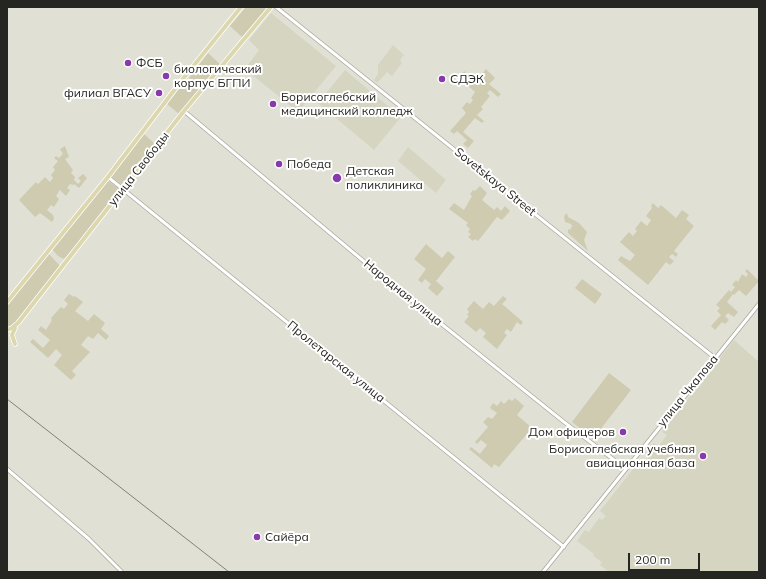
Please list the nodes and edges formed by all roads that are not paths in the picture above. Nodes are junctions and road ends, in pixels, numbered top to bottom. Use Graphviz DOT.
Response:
graph roads {
  1 [pos="241,7"];
  2 [pos="271,7"];
  3 [pos="276,7"];
  4 [pos="184,111"];
  5 [pos="108,177"];
  6 [pos="123,189"];
  7 [pos="7,302"];
  8 [pos="759,304"];
  9 [pos="18,323"];
  10 [pos="7,330"];
  11 [pos="7,335"];
  12 [pos="13,340"];
  13 [pos="715,358"];
  14 [pos="7,469"];
  15 [pos="626,469"];
  16 [pos="564,547"];
  17 [pos="122,572"];
  18 [pos="544,572"];
  1 -- 5 [label="main road, улица Свободы"];
  2 -- 4 [label="main road, улица Свободы"];
  3 -- 13 [label="street, Sovetskaya Street"];
  4 -- 6 [label="main road, улица Свободы"];
  4 -- 15 [label="street, Народная улица"];
  5 -- 6 [label="street, Пролетарская улица"];
  5 -- 7 [label="main road, улица Свободы"];
  6 -- 9 [label="main road, улица Свободы"];
  6 -- 16 [label="street, Пролетарская улица"];
  8 -- 13 [label="street, улица Чкалова"];
  9 -- 10 [label="main road, улица Свободы"];
  9 -- 12 [label="main road"];
  10 -- 12 [label="street"];
  11 -- 12 [label="main road"];
  13 -- 15 [label="street, улица Чкалова"];
  14 -- 17 [label="street"];
  15 -- 16 [label="street, улица Чкалова"];
  16 -- 18 [label="street, улица Чкалова"];
}
